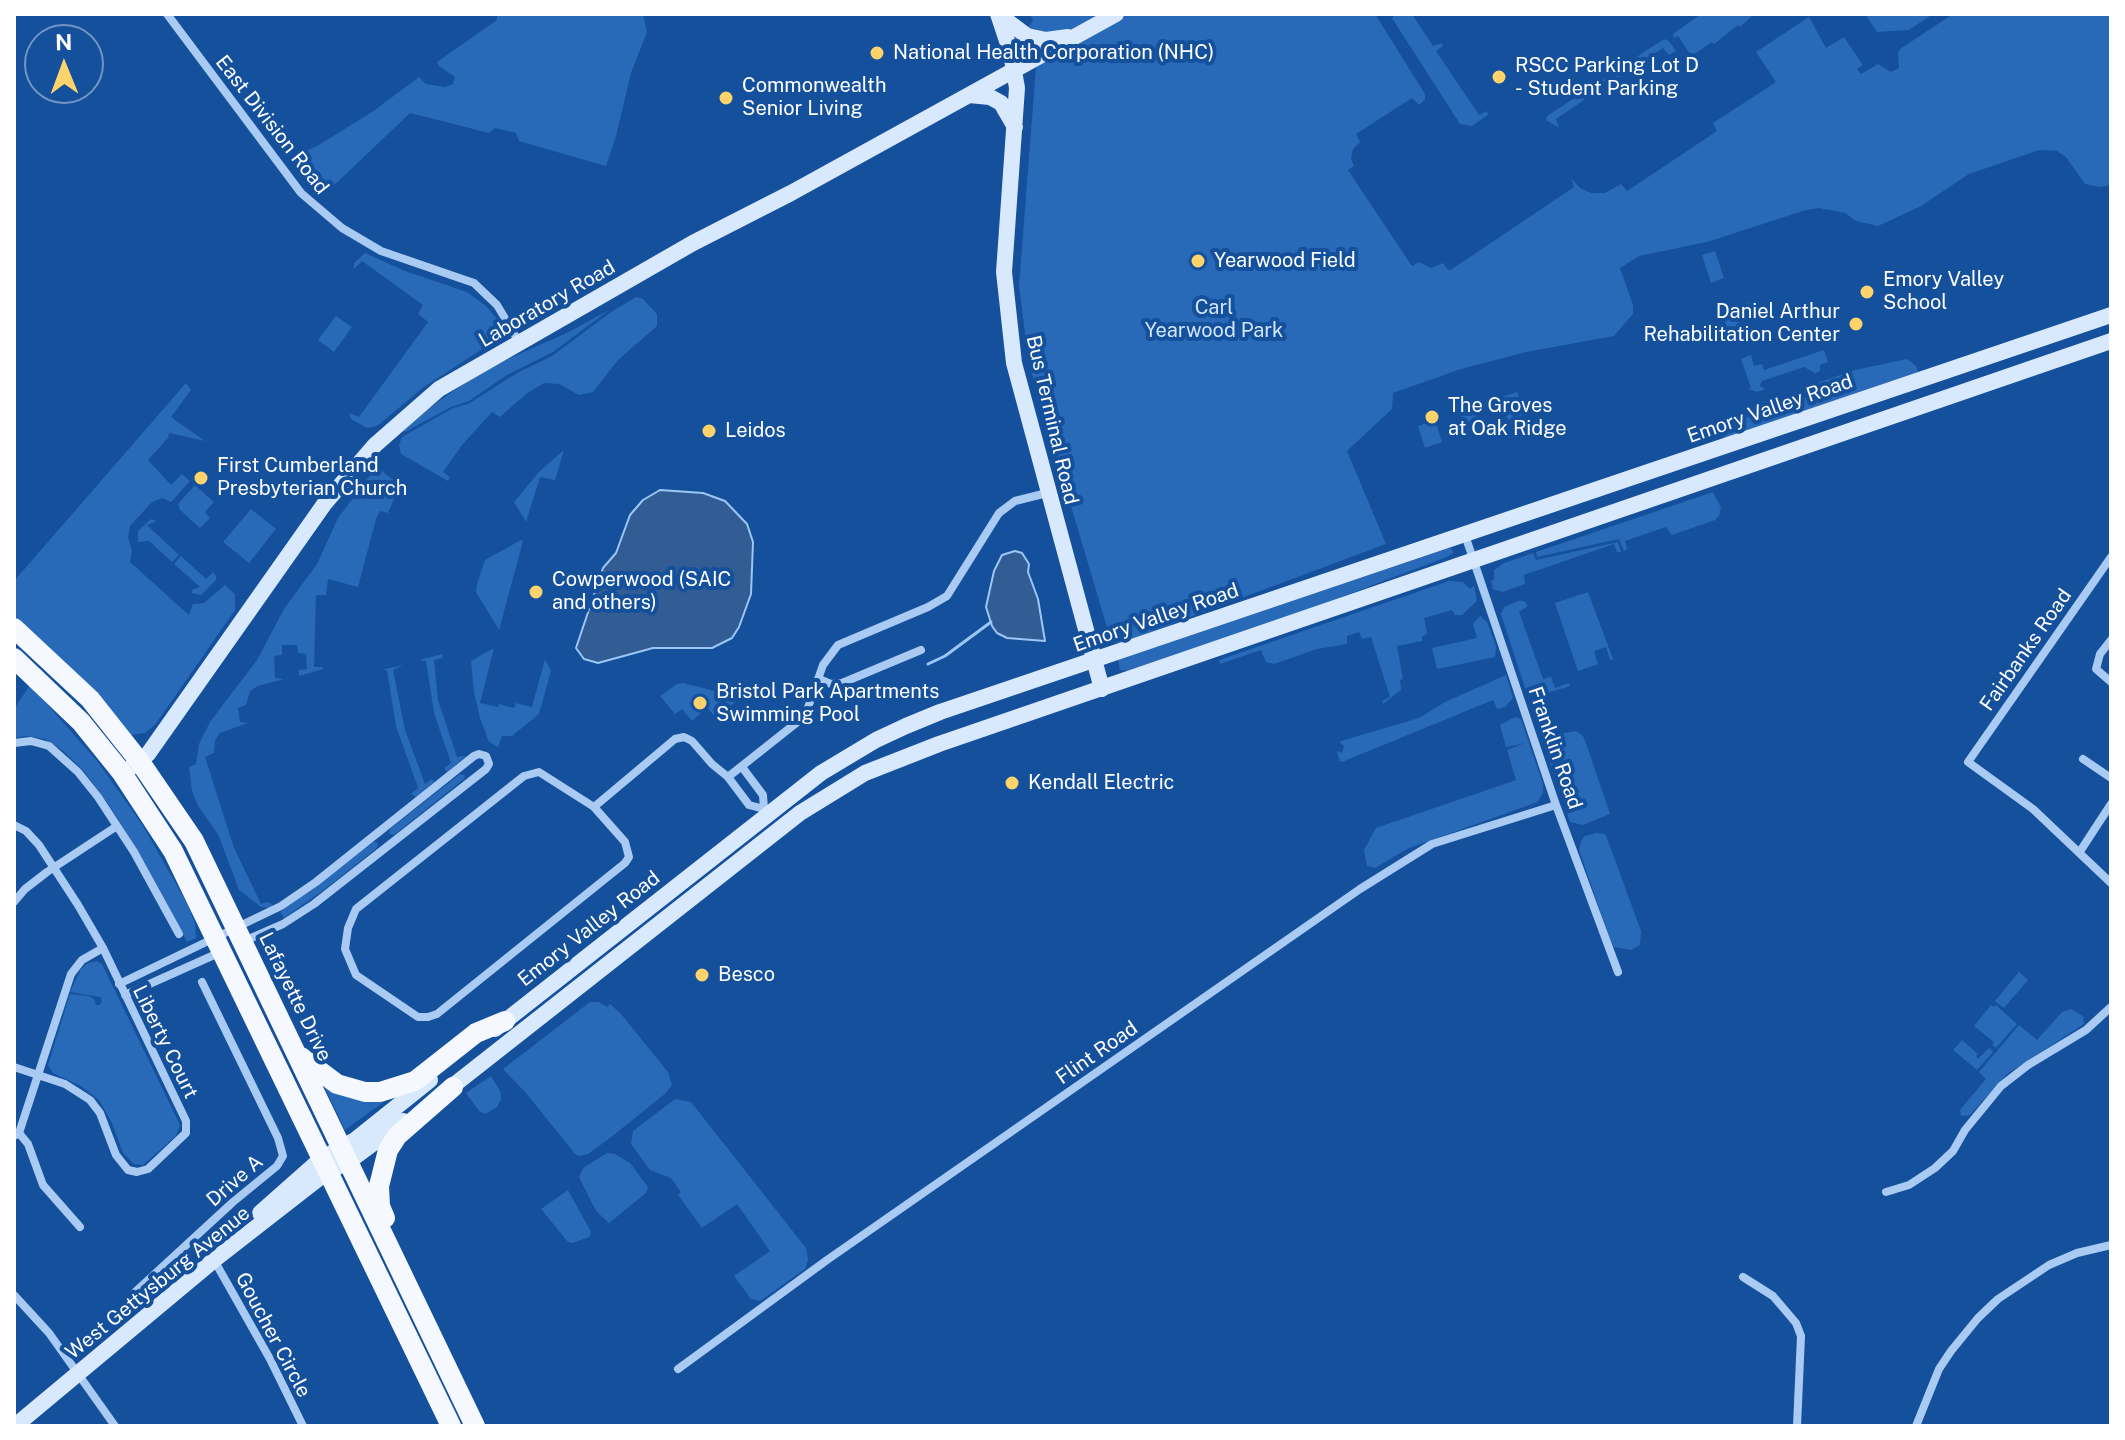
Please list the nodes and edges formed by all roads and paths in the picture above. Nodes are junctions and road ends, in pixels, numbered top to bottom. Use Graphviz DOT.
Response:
graph roads {
  1 [pos="167,14"];
  2 [pos="998,14"];
  3 [pos="1116,14"];
  4 [pos="1075,36"];
  5 [pos="1015,69"];
  6 [pos="969,95"];
  7 [pos="1015,127"];
  8 [pos="2111,315"];
  9 [pos="2111,341"];
  10 [pos="519,342"];
  11 [pos="1710,450"];
  12 [pos="1719,477"];
  13 [pos="1047,493"];
  14 [pos="1465,534"];
  15 [pos="2111,557"];
  16 [pos="1474,561"];
  17 [pos="14,628"];
  18 [pos="2111,640"];
  19 [pos="921,650"];
  20 [pos="14,658"];
  21 [pos="1093,661"];
  22 [pos="819,679"];
  23 [pos="2111,682"];
  24 [pos="1102,689"];
  25 [pos="14,743"];
  26 [pos="2083,759"];
  27 [pos="742,767"];
  28 [pos="131,768"];
  29 [pos="728,777"];
  30 [pos="2111,778"];
  31 [pos="2111,804"];
  32 [pos="1556,805"];
  33 [pos="594,807"];
  34 [pos="14,825"];
  35 [pos="117,826"];
  36 [pos="2079,853"];
  37 [pos="54,867"];
  38 [pos="2111,883"];
  39 [pos="14,902"];
  40 [pos="179,934"];
  41 [pos="239,936"];
  42 [pos="219,945"];
  43 [pos="103,948"];
  44 [pos="1618,972"];
  45 [pos="202,982"];
  46 [pos="119,984"];
  47 [pos="125,995"];
  48 [pos="2111,1007"];
  49 [pos="505,1021"];
  50 [pos="294,1051"];
  51 [pos="14,1067"];
  52 [pos="38,1076"];
  53 [pos="453,1087"];
  54 [pos="16,1134"];
  55 [pos="344,1156"];
  56 [pos="324,1166"];
  57 [pos="1886,1192"];
  58 [pos="80,1227"];
  59 [pos="2111,1245"];
  60 [pos="214,1260"];
  61 [pos="1743,1277"];
  62 [pos="133,1294"];
  63 [pos="14,1295"];
  64 [pos="678,1369"];
  65 [pos="80,1373"];
  66 [pos="15,1426"];
  67 [pos="115,1426"];
  68 [pos="303,1426"];
  69 [pos="451,1426"];
  70 [pos="476,1426"];
  71 [pos="1797,1426"];
  72 [pos="1916,1426"];
  1 -- 10 [label="street, East Division Road"];
  2 -- 4 [label="main road"];
  2 -- 5 [label="main road, Bus Terminal Road"];
  3 -- 4 [label="main road, Laboratory Road"];
  4 -- 5 [label="main road, Laboratory Road"];
  5 -- 6 [label="main road, Laboratory Road"];
  5 -- 7 [label="main road, Bus Terminal Road"];
  6 -- 7 [label="main road"];
  6 -- 10 [label="main road, Laboratory Road"];
  7 -- 13 [label="main road, Bus Terminal Road"];
  8 -- 11 [label="main road, Emory Valley Road"];
  9 -- 12 [label="main road, Emory Valley Road"];
  10 -- 28 [label="main road, Laboratory Road"];
  11 -- 12 [label="main road"];
  11 -- 14 [label="main road, Emory Valley Road"];
  12 -- 16 [label="main road, Emory Valley Road"];
  13 -- 21 [label="main road, Bus Terminal Road"];
  13 -- 22 [label="street"];
  14 -- 16 [label="street, Franklin Road"];
  14 -- 21 [label="main road, Emory Valley Road"];
  15 -- 36 [label="street, Fairbanks Road"];
  16 -- 24 [label="main road, Emory Valley Road"];
  16 -- 32 [label="street, Franklin Road"];
  17 -- 28 [label="main road, Lafayette Drive"];
  18 -- 23 [label="street"];
  19 -- 22 [label="street"];
  20 -- 28 [label="main road, Lafayette Drive"];
  21 -- 24 [label="main road, Bus Terminal Road"];
  21 -- 49 [label="main road, Emory Valley Road"];
  22 -- 27 [label="street"];
  24 -- 53 [label="main road, Emory Valley Road"];
  25 -- 35 [label="street"];
  26 -- 30 [label="street"];
  27 -- 29 [label="street"];
  27 -- 29 [label="street"];
  28 -- 41 [label="main road, Lafayette Drive"];
  28 -- 42 [label="main road, Lafayette Drive"];
  29 -- 33 [label="street"];
  31 -- 36 [label="street"];
  32 -- 44 [label="street, Franklin Road"];
  32 -- 64 [label="street, Flint Road"];
  33 -- 33 [label="street"];
  34 -- 37 [label="street, Liberty Court"];
  35 -- 37 [label="street"];
  35 -- 40 [label="street"];
  36 -- 38 [label="street"];
  37 -- 39 [label="street"];
  37 -- 43 [label="street, Liberty Court"];
  41 -- 41 [label="street"];
  41 -- 42 [label="street"];
  41 -- 42 [label="street"];
  41 -- 50 [label="main road, Lafayette Drive"];
  42 -- 46 [label="street"];
  42 -- 47 [label="street"];
  42 -- 56 [label="main road, Lafayette Drive"];
  43 -- 46 [label="street, Liberty Court"];
  43 -- 52 [label="street"];
  45 -- 62 [label="street, Drive A"];
  46 -- 47 [label="street, Liberty Court"];
  47 -- 52 [label="street, Liberty Court"];
  48 -- 57 [label="street"];
  49 -- 50 [label="main road"];
  49 -- 55 [label="main road, Emory Valley Road"];
  50 -- 55 [label="main road, Lafayette Drive"];
  51 -- 52 [label="street, Liberty Court"];
  52 -- 54 [label="street"];
  53 -- 55 [label="main road, Emory Valley Road"];
  53 -- 70 [label="main road"];
  54 -- 58 [label="street"];
  55 -- 56 [label="main road, Emory Valley Road"];
  55 -- 70 [label="main road, Lafayette Drive"];
  56 -- 60 [label="main road, West Gettysburg Avenue"];
  56 -- 69 [label="main road, Lafayette Drive"];
  59 -- 72 [label="street"];
  60 -- 65 [label="main road, West Gettysburg Avenue"];
  60 -- 68 [label="street, Goucher Circle"];
  61 -- 71 [label="street"];
  63 -- 65 [label="street"];
  65 -- 66 [label="main road, West Gettysburg Avenue"];
  65 -- 67 [label="street"];
}
